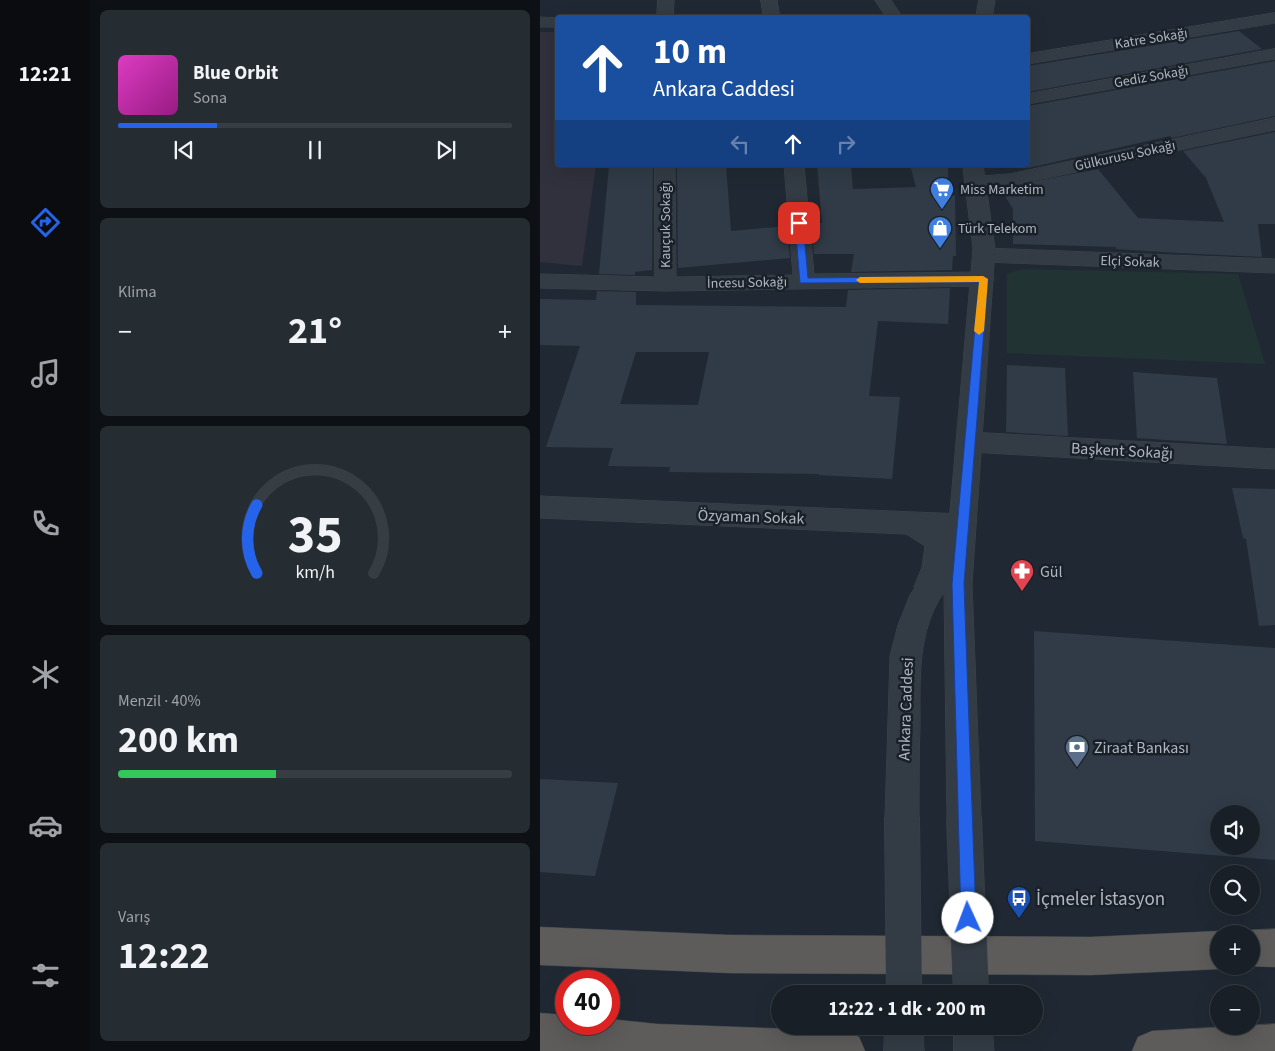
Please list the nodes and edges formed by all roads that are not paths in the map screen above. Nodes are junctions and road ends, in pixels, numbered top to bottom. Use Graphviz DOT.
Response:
graph roads {
  1 [pos="666,0"];
  2 [pos="769,0"];
  3 [pos="883,0"];
  4 [pos="987,0"];
  5 [pos="665,15"];
  6 [pos="772,15"];
  7 [pos="893,15"];
  8 [pos="984,15"];
  9 [pos="1275,18"];
  10 [pos="540,22"];
  11 [pos="555,22"];
  12 [pos="1275,54"];
  13 [pos="1030,59"];
  14 [pos="1030,99"];
  15 [pos="1275,124"];
  16 [pos="665,167"];
  17 [pos="794,167"];
  18 [pos="974,173"];
  19 [pos="1275,266"];
  20 [pos="984,267"];
  21 [pos="804,281"];
  22 [pos="540,282"];
  23 [pos="665,284"];
  24 [pos="969,442"];
  25 [pos="1275,459"];
  26 [pos="540,507"];
  27 [pos="906,523"];
  28 [pos="962,525"];
  29 [pos="925,595"];
  30 [pos="540,946"];
  31 [pos="1275,948"];
  32 [pos="1260,949"];
  33 [pos="1210,950"];
  34 [pos="904,985"];
  35 [pos="971,985"];
  36 [pos="540,1032"];
  37 [pos="904,1035"];
  38 [pos="973,1035"];
  39 [pos="1275,1044"];
  40 [pos="845,1051"];
  41 [pos="904,1051"];
  42 [pos="974,1051"];
  43 [pos="1152,1051"];
  1 -- 5 [label="street"];
  2 -- 6 [label="street"];
  3 -- 7 [label="street"];
  4 -- 8 [label="street"];
  9 -- 13 [label="street, Katre Sokağı"];
  10 -- 11 [label="street"];
  12 -- 14 [label="street, Gediz Sokağı"];
  15 -- 18 [label="street, Gülkurusu Sokağı"];
  16 -- 23 [label="street, Kauçuk Sokağı"];
  17 -- 21 [label="street"];
  18 -- 20 [label="street, Ankara Caddesi"];
  19 -- 20 [label="street, Elçi Sokak"];
  20 -- 21 [label="street, İncesu Sokağı"];
  20 -- 24 [label="street, Ankara Caddesi"];
  21 -- 23 [label="street, İncesu Sokağı"];
  22 -- 23 [label="street, İncesu Sokağı"];
  24 -- 25 [label="street, Başkent Sokağı"];
  24 -- 28 [label="street, Ankara Caddesi"];
  26 -- 27 [label="street, Özyaman Sokak"];
  27 -- 28 [label="street, Özyaman Sokak"];
  27 -- 29 [label="street"];
  28 -- 29 [label="street, Ankara Caddesi"];
  28 -- 35 [label="street, Ankara Caddesi, bridge"];
  29 -- 34 [label="street, Ankara Caddesi, bridge"];
  30 -- 33 [label="highway"];
  31 -- 32 [label="highway"];
  36 -- 40 [label="highway"];
  37 -- 41 [label="street"];
  38 -- 42 [label="street"];
  39 -- 43 [label="highway"];
}
